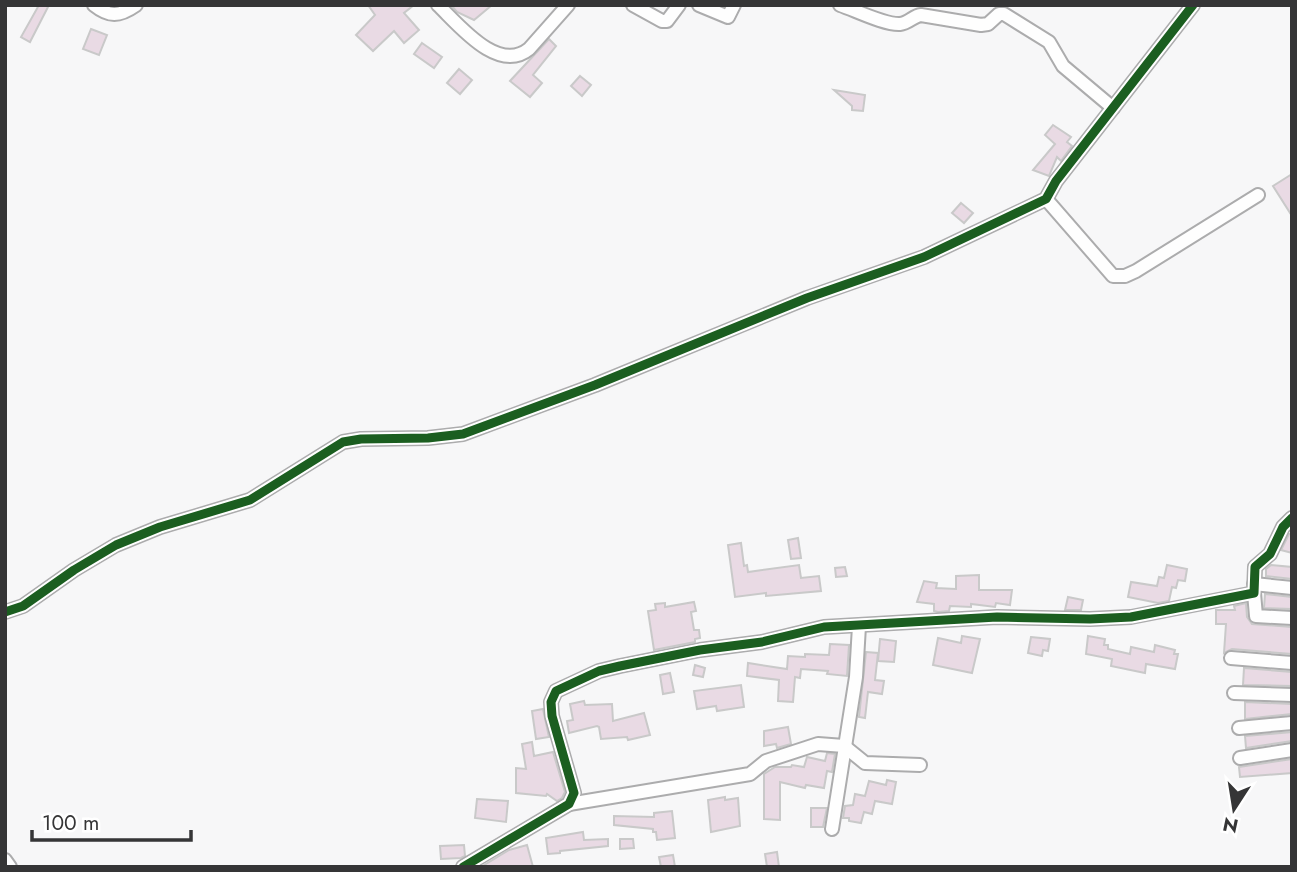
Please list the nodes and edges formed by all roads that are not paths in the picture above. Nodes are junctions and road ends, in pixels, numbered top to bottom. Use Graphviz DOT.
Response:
graph roads {
  1 [pos="94,5"];
  2 [pos="136,5"];
  3 [pos="438,5"];
  4 [pos="568,5"];
  5 [pos="633,5"];
  6 [pos="678,5"];
  7 [pos="699,5"];
  8 [pos="734,5"];
  9 [pos="840,5"];
  10 [pos="1194,5"];
  11 [pos="1113,108"];
  12 [pos="1258,195"];
  13 [pos="1045,199"];
  14 [pos="1292,518"];
  15 [pos="1292,588"];
  16 [pos="1254,589"];
  17 [pos="5,612"];
  18 [pos="1292,618"];
  19 [pos="859,626"];
  20 [pos="1231,658"];
  21 [pos="1292,663"];
  22 [pos="1234,693"];
  23 [pos="1292,695"];
  24 [pos="1292,723"];
  25 [pos="1239,728"];
  26 [pos="844,746"];
  27 [pos="1292,750"];
  28 [pos="1240,758"];
  29 [pos="920,765"];
  30 [pos="569,804"];
  31 [pos="832,829"];
  32 [pos="5,860"];
  33 [pos="10,867"];
  34 [pos="463,867"];
  1 -- 2 [label="street"];
  3 -- 4 [label="street"];
  5 -- 6 [label="street"];
  7 -- 8 [label="street"];
  9 -- 11 [label="street"];
  10 -- 11 [label="street"];
  11 -- 13 [label="street"];
  12 -- 13 [label="street"];
  13 -- 17 [label="street"];
  14 -- 16 [label="street"];
  15 -- 16 [label="street"];
  16 -- 18 [label="street"];
  16 -- 19 [label="street"];
  19 -- 26 [label="street"];
  19 -- 30 [label="street"];
  20 -- 21 [label="street"];
  22 -- 23 [label="street"];
  24 -- 25 [label="street"];
  26 -- 29 [label="street"];
  26 -- 30 [label="street"];
  26 -- 31 [label="street"];
  27 -- 28 [label="street"];
  30 -- 34 [label="street"];
  32 -- 33 [label="street"];
}
